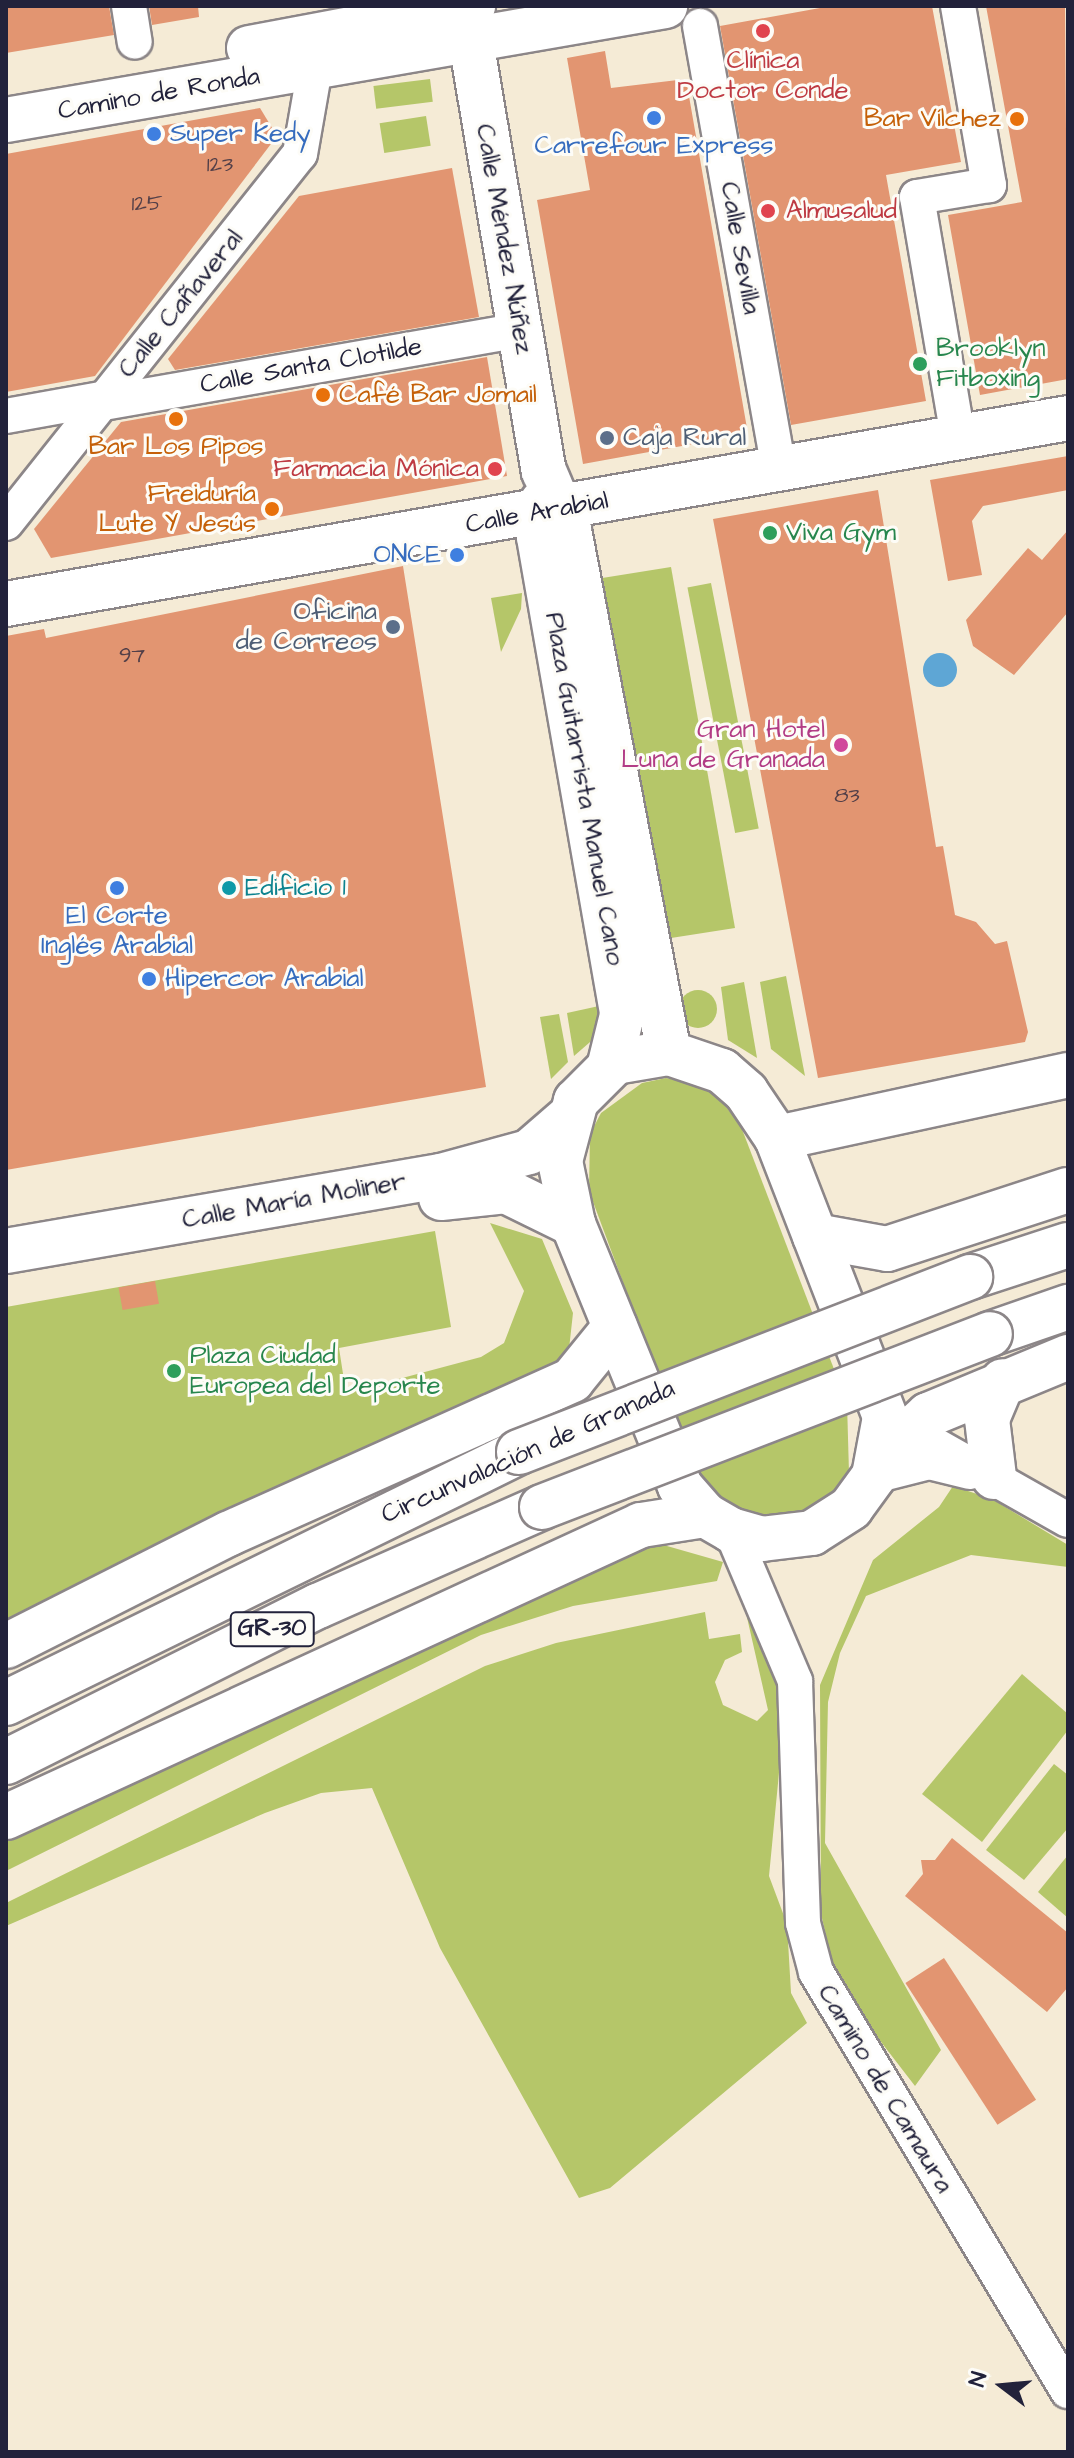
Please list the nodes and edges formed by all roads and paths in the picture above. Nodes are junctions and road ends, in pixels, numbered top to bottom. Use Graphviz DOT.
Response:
graph roads {
  1 [pos="129,6"];
  2 [pos="958,6"];
  3 [pos="468,15"];
  4 [pos="682,16"];
  5 [pos="135,42"];
  6 [pos="296,55"];
  7 [pos="6,90"];
  8 [pos="6,120"];
  9 [pos="520,330"];
  10 [pos="104,400"];
  11 [pos="57,407"];
  12 [pos="6,416"];
  13 [pos="1068,418"];
  14 [pos="958,438"];
  15 [pos="54,463"];
  16 [pos="779,470"];
  17 [pos="547,511"];
  18 [pos="6,523"];
  19 [pos="9,601"];
  20 [pos="669,1053"];
  21 [pos="610,1064"];
  22 [pos="1068,1075"];
  23 [pos="567,1119"];
  24 [pos="777,1138"];
  25 [pos="1068,1190"];
  26 [pos="573,1224"];
  27 [pos="815,1236"];
  28 [pos="1068,1245"];
  29 [pos="6,1251"];
  30 [pos="6,1272"];
  31 [pos="1068,1307"];
  32 [pos="615,1327"];
  33 [pos="1068,1357"];
  34 [pos="1003,1381"];
  35 [pos="888,1445"];
  36 [pos="994,1477"];
  37 [pos="1068,1520"];
  38 [pos="718,1522"];
  39 [pos="6,1646"];
  40 [pos="6,1703"];
  41 [pos="6,1762"];
  42 [pos="6,1817"];
  43 [pos="1068,2391"];
  1 -- 5 [label="street"];
  2 -- 14 [label="street"];
  3 -- 4 [label="main road, Camino de Ronda"];
  3 -- 6 [label="main road, Camino de Ronda"];
  3 -- 9 [label="main road, Calle Méndez Núñez"];
  4 -- 16 [label="street, Calle Sevilla"];
  6 -- 7 [label="main road, Camino de Ronda"];
  6 -- 8 [label="main road, Camino de Ronda"];
  6 -- 10 [label="street, Calle Cañaveral"];
  9 -- 10 [label="street, Calle Santa Clotilde"];
  9 -- 17 [label="main road, Calle Méndez Núñez"];
  10 -- 11 [label="street, Calle Santa Clotilde"];
  10 -- 15 [label="street, Calle Cañaveral"];
  11 -- 12 [label="street, Calle Santa Clotilde"];
  11 -- 15 [label="street"];
  13 -- 14 [label="main road, Calle Arabial"];
  14 -- 16 [label="main road, Calle Arabial"];
  15 -- 18 [label="street, Calle Cañaveral"];
  16 -- 17 [label="main road, Calle Arabial"];
  17 -- 19 [label="main road, Calle Arabial"];
  17 -- 20 [label="main road, Plaza Guitarrista Manuel Cano"];
  17 -- 21 [label="main road, Plaza Guitarrista Manuel Cano"];
  20 -- 21 [label="main road"];
  20 -- 24 [label="main road"];
  21 -- 23 [label="main road"];
  22 -- 24 [label="main road"];
  23 -- 26 [label="main road"];
  23 -- 29 [label="main road, Calle María Moliner"];
  24 -- 27 [label="main road"];
  25 -- 27 [label="main road"];
  26 -- 30 [label="main road, Calle María Moliner"];
  26 -- 32 [label="main road"];
  27 -- 35 [label="main road"];
  28 -- 40 [label="main road, Circunvalación de Granada / GR-30, bridge"];
  31 -- 41 [label="main road, GR-30, bridge"];
  32 -- 38 [label="main road"];
  32 -- 39 [label="main road"];
  33 -- 34 [label="main road"];
  34 -- 35 [label="main road"];
  34 -- 36 [label="main road"];
  35 -- 36 [label="street"];
  35 -- 36 [label="street"];
  35 -- 38 [label="main road"];
  36 -- 37 [label="street"];
  38 -- 42 [label="main road"];
  38 -- 43 [label="street, Camino de Camaura"];
}
